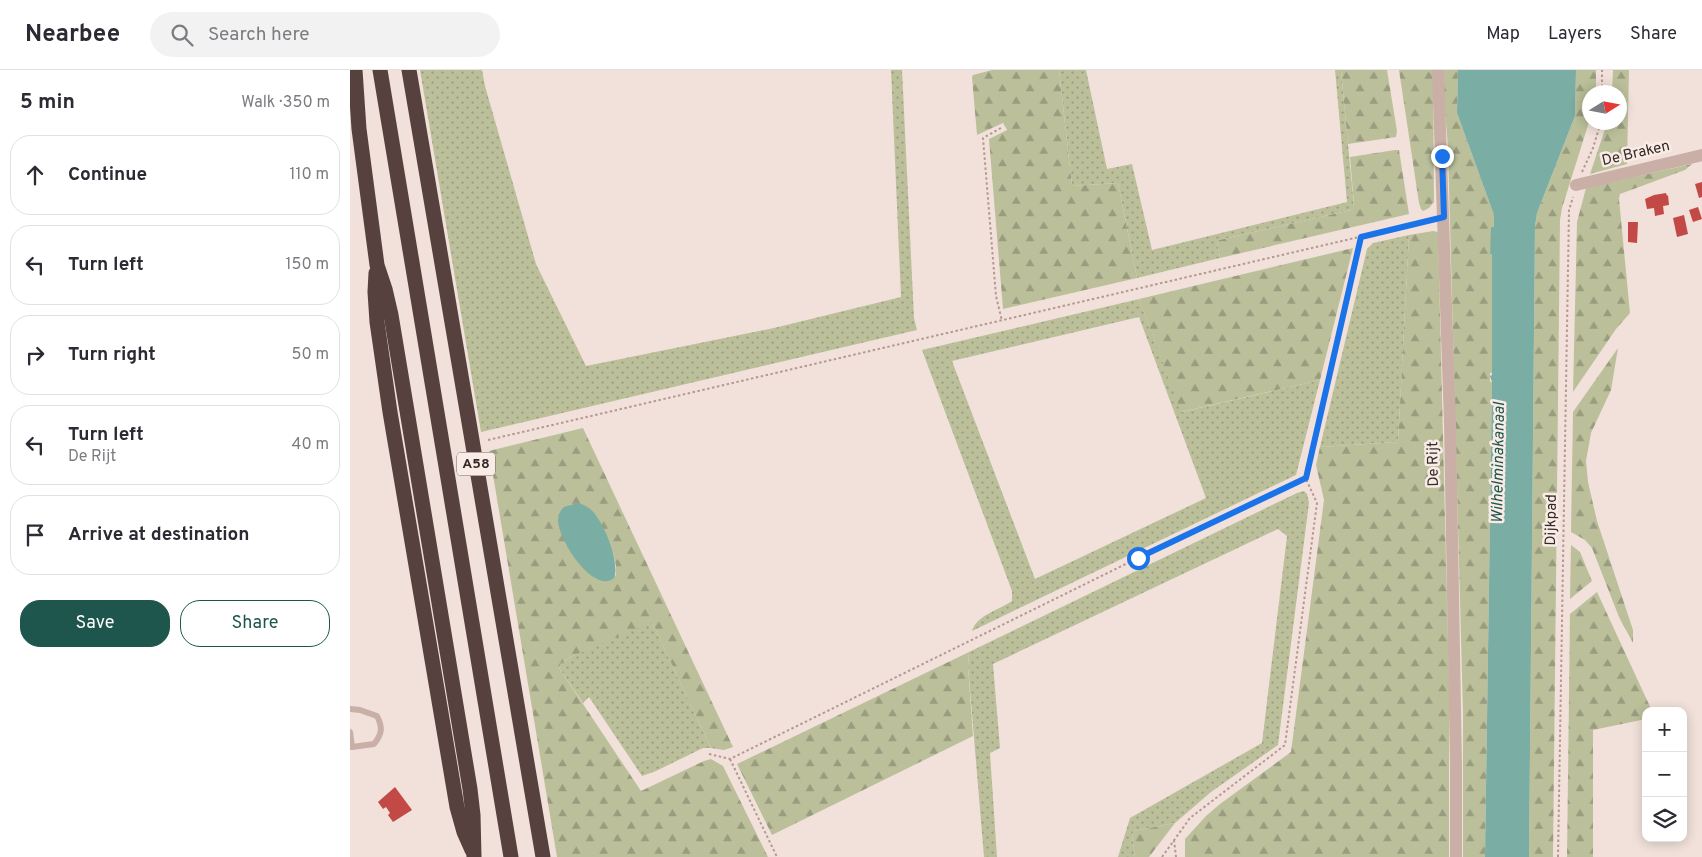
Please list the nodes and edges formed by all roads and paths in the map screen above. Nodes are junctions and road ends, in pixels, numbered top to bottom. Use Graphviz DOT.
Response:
graph roads {
  1 [pos="355,70"];
  2 [pos="380,70"];
  3 [pos="409,70"];
  4 [pos="1438,70"];
  5 [pos="1602,70"];
  6 [pos="1602,85"];
  7 [pos="1001,128"];
  8 [pos="1598,130"];
  9 [pos="1702,155"];
  10 [pos="1576,185"];
  11 [pos="1444,217"];
  12 [pos="1361,237"];
  13 [pos="1002,321"];
  14 [pos="488,440"];
  15 [pos="1306,478"];
  16 [pos="350,709"];
  17 [pos="350,732"];
  18 [pos="709,754"];
  19 [pos="730,759"];
  20 [pos="1174,840"];
  21 [pos="473,853"];
  22 [pos="511,857"];
  23 [pos="543,857"];
  24 [pos="777,857"];
  25 [pos="1162,857"];
  26 [pos="1176,857"];
  27 [pos="1456,857"];
  28 [pos="1558,857"];
  1 -- 21 [label="highway"];
  2 -- 22 [label="highway, A58"];
  3 -- 23 [label="highway, A58"];
  4 -- 11 [label="street, De Rijt"];
  5 -- 6 [label="path"];
  7 -- 13 [label="path"];
  8 -- 10 [label="path, Dijkpad"];
  9 -- 10 [label="street, De Braken"];
  10 -- 28 [label="path, Dijkpad"];
  11 -- 12 [label="path"];
  11 -- 27 [label="street, De Rijt"];
  12 -- 13 [label="path"];
  12 -- 15 [label="path"];
  13 -- 14 [label="path"];
  15 -- 19 [label="path"];
  15 -- 20 [label="path"];
  16 -- 17 [label="lane"];
  18 -- 19 [label="path"];
  19 -- 24 [label="path"];
  20 -- 25 [label="path"];
  20 -- 26 [label="path"];
}
